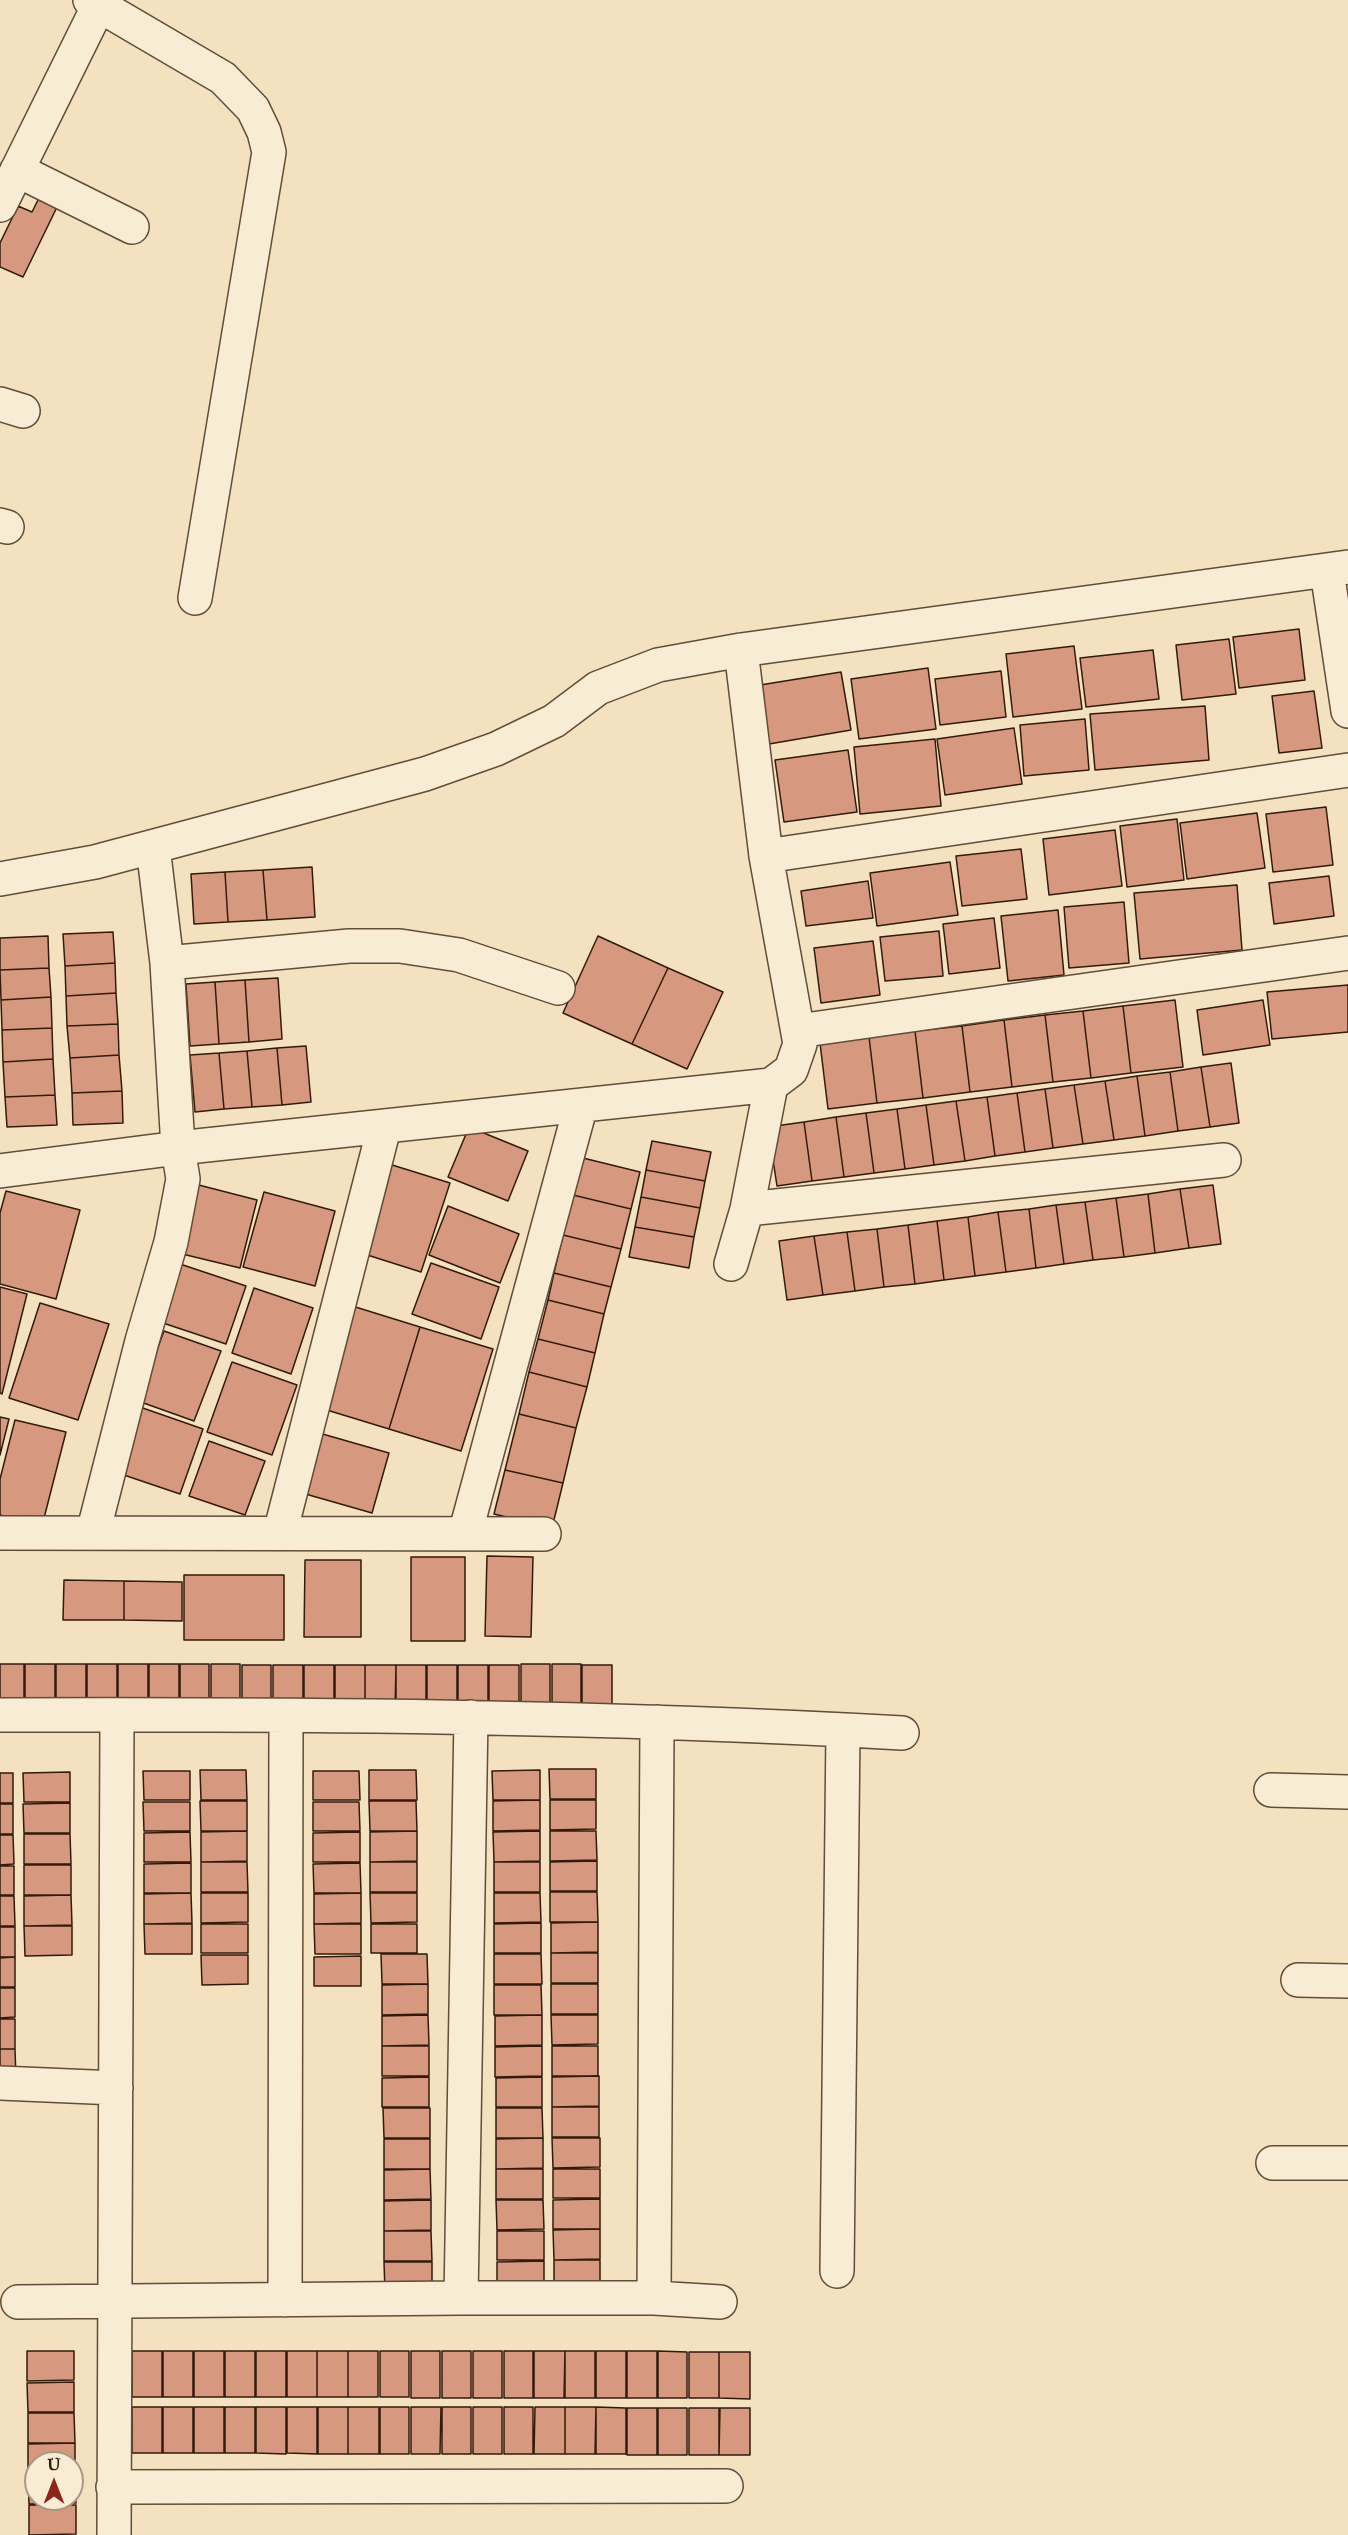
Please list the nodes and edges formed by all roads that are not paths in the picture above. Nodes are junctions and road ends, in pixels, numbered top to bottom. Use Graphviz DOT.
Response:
graph roads {
  1 [pos="94,2"];
  2 [pos="17,170"];
  3 [pos="0,205"];
  4 [pos="132,227"];
  5 [pos="1338,569"];
  6 [pos="195,598"];
  7 [pos="741,650"];
  8 [pos="1348,711"];
  9 [pos="1348,770"];
  10 [pos="153,847"];
  11 [pos="766,856"];
  12 [pos="0,879"];
  13 [pos="1348,953"];
  14 [pos="167,963"];
  15 [pos="558,988"];
  16 [pos="798,1031"];
  17 [pos="771,1085"];
  18 [pos="581,1105"];
  19 [pos="384,1128"];
  20 [pos="178,1148"];
  21 [pos="1224,1160"];
  22 [pos="0,1171"];
  23 [pos="747,1209"];
  24 [pos="731,1264"];
  25 [pos="0,1533"];
  26 [pos="93,1533"];
  27 [pos="280,1533"];
  28 [pos="465,1534"];
  29 [pos="544,1534"];
  30 [pos="117,1714"];
  31 [pos="0,1715"];
  32 [pos="286,1717"];
  33 [pos="471,1717"];
  34 [pos="657,1722"];
  35 [pos="843,1730"];
  36 [pos="902,1733"];
  37 [pos="1271,1790"];
  38 [pos="1348,1792"];
  39 [pos="1298,1980"];
  40 [pos="1348,1980"];
  41 [pos="0,2083"];
  42 [pos="116,2088"];
  43 [pos="1273,2163"];
  44 [pos="1348,2163"];
  45 [pos="837,2271"];
  46 [pos="461,2298"];
  47 [pos="654,2298"];
  48 [pos="285,2300"];
  49 [pos="116,2301"];
  50 [pos="18,2302"];
  51 [pos="720,2302"];
  52 [pos="726,2486"];
  53 [pos="113,2487"];
  54 [pos="114,2535"];
  1 -- 2 [label="street"];
  1 -- 6 [label="street"];
  2 -- 3 [label="street"];
  2 -- 4 [label="street"];
  5 -- 7 [label="street"];
  5 -- 8 [label="street"];
  7 -- 10 [label="street"];
  7 -- 11 [label="street"];
  9 -- 11 [label="street"];
  10 -- 12 [label="street"];
  10 -- 14 [label="street"];
  11 -- 16 [label="street"];
  13 -- 16 [label="street"];
  14 -- 15 [label="street"];
  14 -- 20 [label="street"];
  16 -- 17 [label="street"];
  17 -- 18 [label="street"];
  17 -- 23 [label="street"];
  18 -- 19 [label="street"];
  18 -- 28 [label="street"];
  19 -- 20 [label="street"];
  19 -- 27 [label="street"];
  20 -- 22 [label="street"];
  20 -- 26 [label="street"];
  21 -- 23 [label="street"];
  23 -- 24 [label="street"];
  25 -- 26 [label="street"];
  26 -- 27 [label="street"];
  27 -- 28 [label="street"];
  28 -- 29 [label="street"];
  30 -- 31 [label="street"];
  30 -- 32 [label="street"];
  30 -- 42 [label="street"];
  32 -- 33 [label="street"];
  32 -- 48 [label="street"];
  33 -- 34 [label="street"];
  33 -- 46 [label="street"];
  34 -- 35 [label="street"];
  34 -- 47 [label="street"];
  35 -- 36 [label="street"];
  35 -- 45 [label="street"];
  37 -- 38 [label="street"];
  39 -- 40 [label="street"];
  41 -- 42 [label="street"];
  42 -- 49 [label="street"];
  43 -- 44 [label="street"];
  46 -- 47 [label="street"];
  46 -- 48 [label="street"];
  47 -- 51 [label="street"];
  48 -- 49 [label="street"];
  49 -- 50 [label="street"];
  49 -- 53 [label="street"];
  52 -- 53 [label="street"];
  53 -- 54 [label="street"];
}
